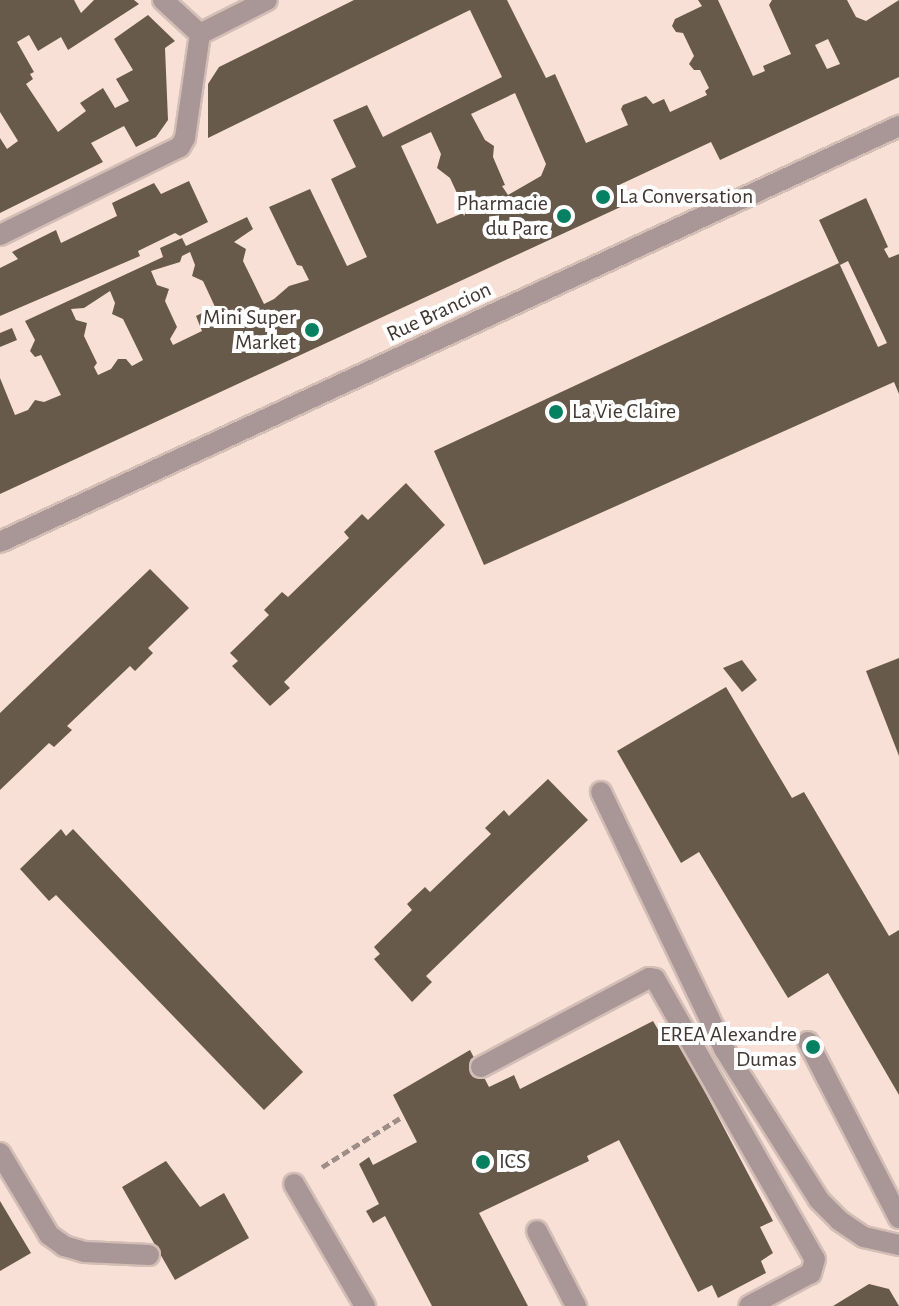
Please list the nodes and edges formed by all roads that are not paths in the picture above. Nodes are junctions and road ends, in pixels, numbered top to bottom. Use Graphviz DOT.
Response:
graph roads {
  1 [pos="163,0"];
  2 [pos="267,0"];
  3 [pos="200,34"];
  4 [pos="899,126"];
  5 [pos="0,235"];
  6 [pos="0,542"];
  7 [pos="601,792"];
  8 [pos="808,1042"];
  9 [pos="481,1067"];
  10 [pos="0,1153"];
  11 [pos="294,1184"];
  12 [pos="899,1218"];
  13 [pos="537,1231"];
  14 [pos="899,1245"];
  15 [pos="149,1255"];
  16 [pos="365,1306"];
  17 [pos="576,1306"];
  18 [pos="749,1306"];
  1 -- 3 [label="street"];
  2 -- 3 [label="street"];
  3 -- 5 [label="street"];
  4 -- 6 [label="street, Rue Brancion"];
  7 -- 14 [label="street"];
  8 -- 12 [label="street"];
  9 -- 18 [label="street"];
  10 -- 15 [label="street"];
  11 -- 16 [label="street"];
  13 -- 17 [label="street"];
}
